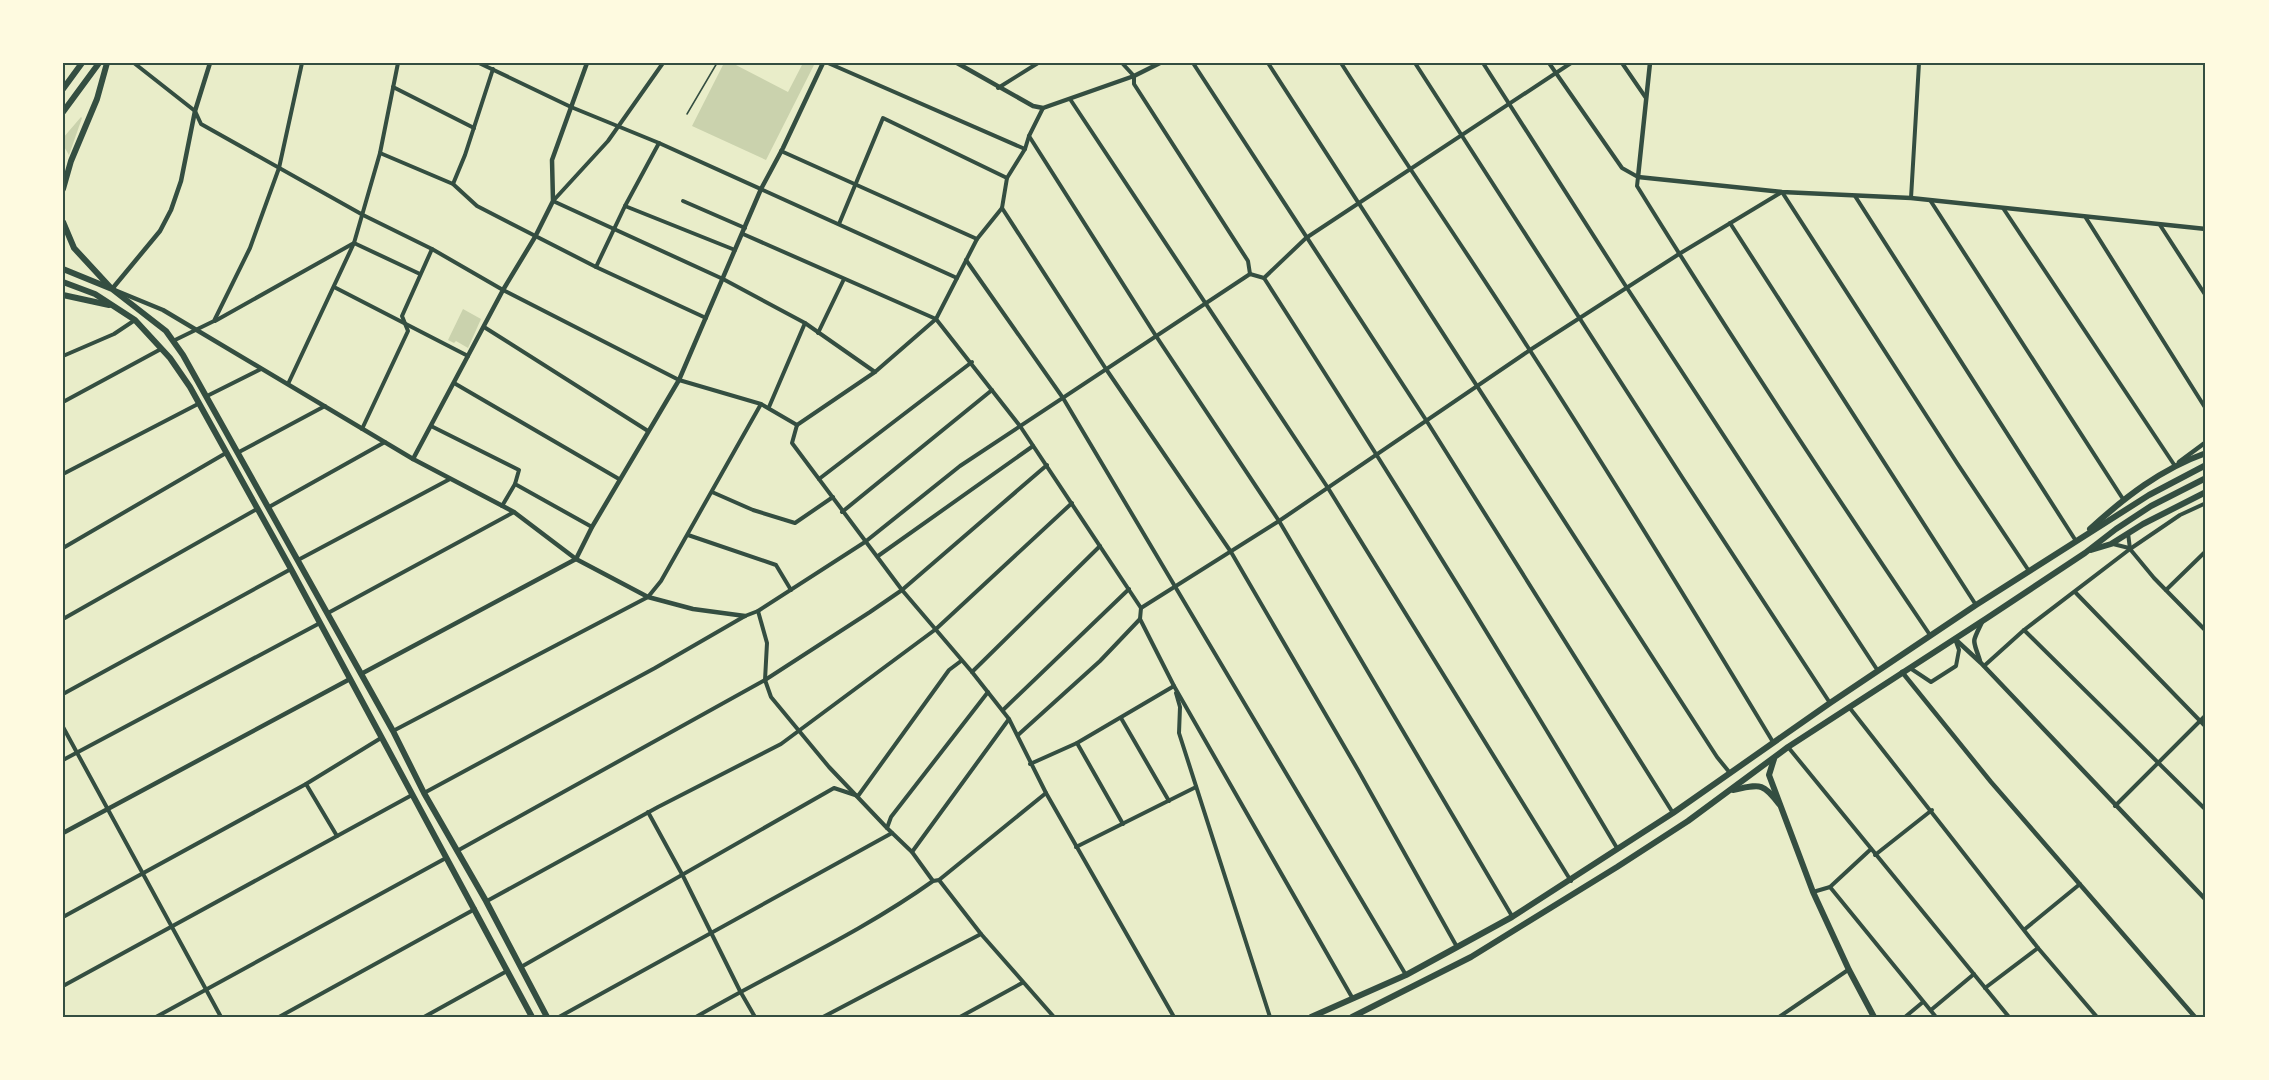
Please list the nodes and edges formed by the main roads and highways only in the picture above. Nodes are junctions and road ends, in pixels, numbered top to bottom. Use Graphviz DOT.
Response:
graph roads {
  1 [pos="82,63"];
  2 [pos="99,63"];
  3 [pos="107,63"];
  4 [pos="63,89"];
  5 [pos="63,112"];
  6 [pos="63,189"];
  7 [pos="63,222"];
  8 [pos="63,269"];
  9 [pos="63,282"];
  10 [pos="112,289"];
  11 [pos="63,295"];
  12 [pos="115,306"];
  13 [pos="2206,453"];
  14 [pos="2206,465"];
  15 [pos="2206,478"];
  16 [pos="2206,492"];
  17 [pos="2076,541"];
  18 [pos="2085,552"];
  19 [pos="361,674"];
  20 [pos="350,680"];
  21 [pos="1776,756"];
  22 [pos="1729,790"];
  23 [pos="1783,810"];
  24 [pos="532,1017"];
  25 [pos="547,1017"];
  26 [pos="1311,1017"];
  27 [pos="1352,1017"];
  28 [pos="1874,1017"];
  1 -- 4 [label="main road"];
  2 -- 5 [label="main road"];
  3 -- 6 [label="main road"];
  7 -- 10 [label="main road"];
  8 -- 10 [label="main road"];
  9 -- 12 [label="main road"];
  10 -- 19 [label="main road"];
  11 -- 12 [label="main road"];
  12 -- 20 [label="main road"];
  13 -- 17 [label="main road"];
  14 -- 17 [label="main road"];
  15 -- 18 [label="main road"];
  16 -- 18 [label="main road"];
  17 -- 26 [label="main road"];
  18 -- 21 [label="main road"];
  19 -- 20 [label="main road"];
  19 -- 25 [label="main road"];
  20 -- 24 [label="main road"];
  21 -- 22 [label="main road"];
  21 -- 23 [label="main road"];
  22 -- 23 [label="main road"];
  22 -- 27 [label="main road"];
  23 -- 28 [label="main road"];
}
